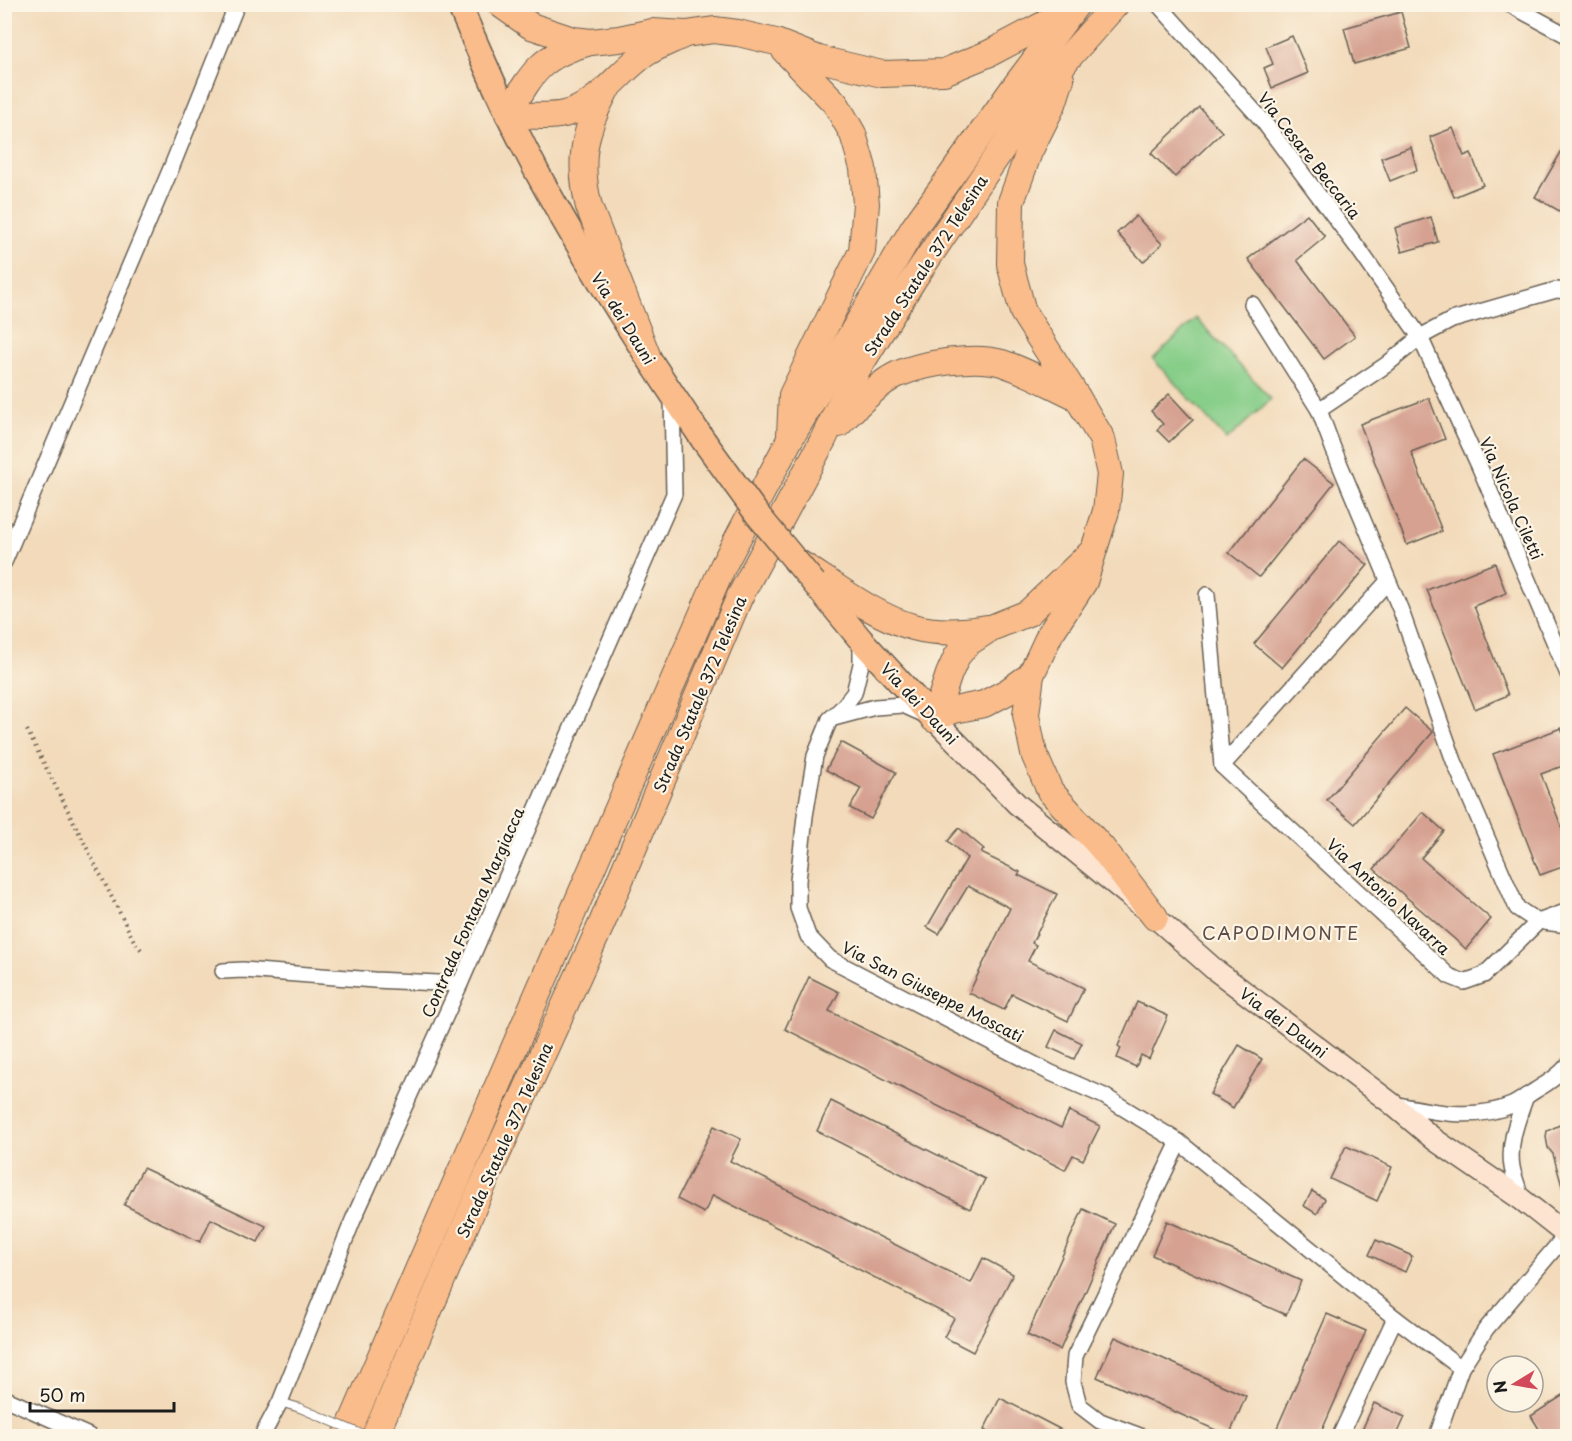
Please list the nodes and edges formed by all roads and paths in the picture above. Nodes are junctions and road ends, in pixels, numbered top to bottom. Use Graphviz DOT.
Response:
graph roads {
  1 [pos="237,4"];
  2 [pos="459,4"];
  3 [pos="500,4"];
  4 [pos="1071,4"];
  5 [pos="1077,4"];
  6 [pos="1116,4"];
  7 [pos="1158,4"];
  8 [pos="1509,4"];
  9 [pos="686,34"];
  10 [pos="1568,36"];
  11 [pos="591,42"];
  12 [pos="776,42"];
  13 [pos="1068,58"];
  14 [pos="605,91"];
  15 [pos="508,114"];
  16 [pos="1568,291"];
  17 [pos="1252,304"];
  18 [pos="1420,337"];
  19 [pos="647,355"];
  20 [pos="672,394"];
  21 [pos="1077,397"];
  22 [pos="1319,410"];
  23 [pos="790,439"];
  24 [pos="822,442"];
  25 [pos="1092,552"];
  26 [pos="792,558"];
  27 [pos="4,562"];
  28 [pos="1389,581"];
  29 [pos="1207,595"];
  30 [pos="990,628"];
  31 [pos="861,640"];
  32 [pos="1568,674"];
  33 [pos="1031,675"];
  34 [pos="830,718"];
  35 [pos="934,719"];
  36 [pos="27,730"];
  37 [pos="1222,766"];
  38 [pos="1568,911"];
  39 [pos="1155,917"];
  40 [pos="1538,922"];
  41 [pos="1568,925"];
  42 [pos="143,952"];
  43 [pos="223,971"];
  44 [pos="460,984"];
  45 [pos="1568,1065"];
  46 [pos="1526,1096"];
  47 [pos="1391,1103"];
  48 [pos="1179,1142"];
  49 [pos="1521,1199"];
  50 [pos="1567,1236"];
  51 [pos="1395,1318"];
  52 [pos="1461,1368"];
  53 [pos="4,1398"];
  54 [pos="280,1402"];
  55 [pos="89,1437"];
  56 [pos="262,1437"];
  57 [pos="346,1437"];
  58 [pos="366,1437"];
  59 [pos="375,1437"];
  60 [pos="1140,1437"];
  61 [pos="1340,1437"];
  62 [pos="1437,1437"];
  1 -- 27 [label="street"];
  2 -- 15 [label="main road, Via dei Dauni"];
  3 -- 11 [label="highway"];
  4 -- 12 [label="highway"];
  5 -- 23 [label="highway, Strada Statale 372 Telesina"];
  6 -- 13 [label="highway, Strada Statale 372 Telesina"];
  7 -- 18 [label="street, Via Cesare Beccaria"];
  8 -- 10 [label="street"];
  9 -- 11 [label="highway"];
  9 -- 12 [label="highway"];
  9 -- 14 [label="highway"];
  11 -- 15 [label="highway"];
  12 -- 23 [label="highway"];
  13 -- 21 [label="highway"];
  13 -- 24 [label="highway, Strada Statale 372 Telesina"];
  14 -- 15 [label="highway"];
  14 -- 19 [label="highway"];
  15 -- 19 [label="main road, Via dei Dauni"];
  16 -- 18 [label="street"];
  17 -- 22 [label="street"];
  18 -- 22 [label="street"];
  18 -- 32 [label="street, Via Nicola Ciletti"];
  19 -- 20 [label="main road, Via dei Dauni"];
  20 -- 26 [label="main road, Via dei Dauni, bridge"];
  20 -- 44 [label="street, Contrada Fontana Margiacca"];
  21 -- 24 [label="highway"];
  21 -- 25 [label="highway"];
  22 -- 28 [label="street"];
  23 -- 57 [label="highway, Strada Statale 372 Telesina"];
  24 -- 59 [label="highway, Strada Statale 372 Telesina"];
  25 -- 30 [label="highway"];
  25 -- 33 [label="highway"];
  26 -- 30 [label="highway"];
  26 -- 31 [label="main road, Via dei Dauni, bridge"];
  28 -- 37 [label="street"];
  28 -- 40 [label="street"];
  29 -- 37 [label="street"];
  30 -- 35 [label="highway"];
  31 -- 34 [label="street, Via San Giuseppe Moscati"];
  31 -- 35 [label="main road, Via dei Dauni"];
  33 -- 35 [label="highway"];
  33 -- 39 [label="highway"];
  34 -- 35 [label="street"];
  34 -- 48 [label="street, Via San Giuseppe Moscati"];
  35 -- 39 [label="main road, Via dei Dauni"];
  36 -- 42 [label="path"];
  37 -- 40 [label="street, Via Antonio Navarra"];
  38 -- 40 [label="street, Via Antonio Navarra"];
  39 -- 47 [label="main road, Via dei Dauni"];
  40 -- 41 [label="street"];
  43 -- 44 [label="street"];
  44 -- 54 [label="street, Contrada Fontana Margiacca"];
  45 -- 46 [label="street"];
  46 -- 47 [label="street"];
  46 -- 49 [label="street"];
  47 -- 49 [label="main road, Via dei Dauni"];
  48 -- 51 [label="street, Via San Giuseppe Moscati"];
  48 -- 60 [label="street"];
  49 -- 50 [label="main road, Via dei Dauni"];
  50 -- 52 [label="street"];
  51 -- 52 [label="street, Via San Giuseppe Moscati"];
  51 -- 61 [label="street"];
  52 -- 62 [label="street"];
  53 -- 55 [label="street"];
  54 -- 56 [label="street, Contrada Fontana Margiacca"];
  54 -- 58 [label="lane, bridge"];
}
